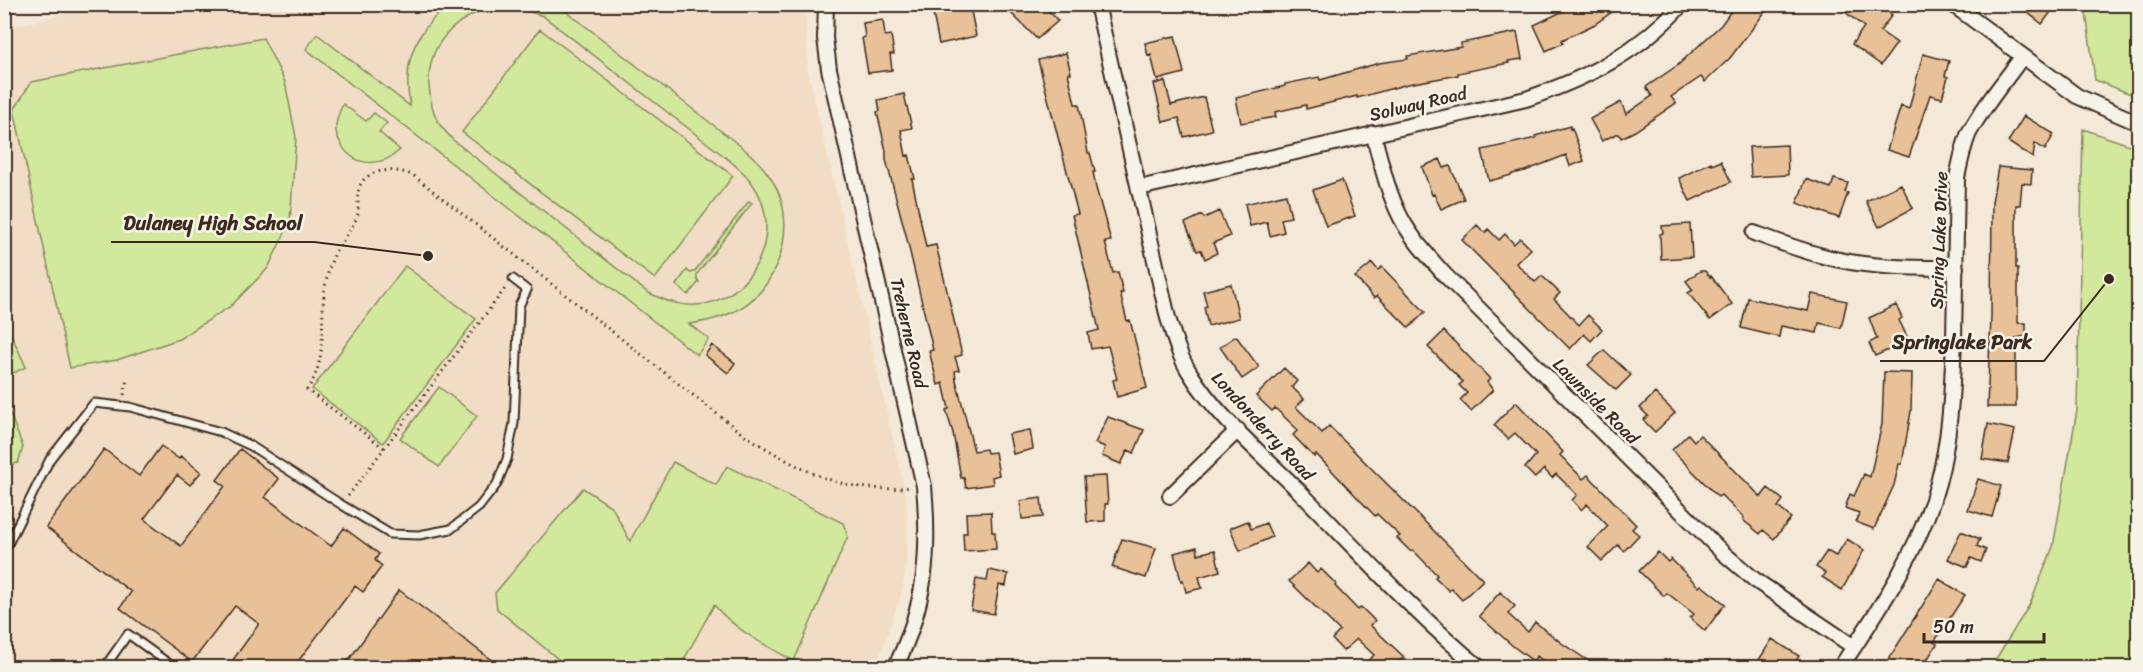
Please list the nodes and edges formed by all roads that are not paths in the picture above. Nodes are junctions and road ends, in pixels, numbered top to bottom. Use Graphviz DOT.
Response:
graph roads {
  1 [pos="826,4"];
  2 [pos="1097,4"];
  3 [pos="1682,4"];
  4 [pos="1952,4"];
  5 [pos="2022,57"];
  6 [pos="2139,123"];
  7 [pos="1373,133"];
  8 [pos="1139,188"];
  9 [pos="1754,233"];
  10 [pos="1956,268"];
  11 [pos="513,279"];
  12 [pos="1238,430"];
  13 [pos="1170,496"];
  14 [pos="4,552"];
  15 [pos="1854,647"];
  16 [pos="104,668"];
  17 [pos="171,668"];
  18 [pos="894,668"];
  19 [pos="1480,668"];
  20 [pos="1840,668"];
  1 -- 18 [label="street, Treherne Road"];
  2 -- 8 [label="street, Londonderry Road"];
  3 -- 7 [label="street, Solway Road"];
  4 -- 5 [label="street"];
  5 -- 6 [label="street"];
  5 -- 10 [label="street, Spring Lake Drive"];
  7 -- 8 [label="street, Solway Road"];
  7 -- 15 [label="street, Lawnside Road"];
  8 -- 12 [label="street, Londonderry Road"];
  9 -- 10 [label="street"];
  10 -- 15 [label="street, Spring Lake Drive"];
  11 -- 14 [label="lane"];
  12 -- 13 [label="street"];
  12 -- 19 [label="street, Londonderry Road"];
  15 -- 20 [label="street, Spring Lake Drive"];
  16 -- 17 [label="lane"];
}
